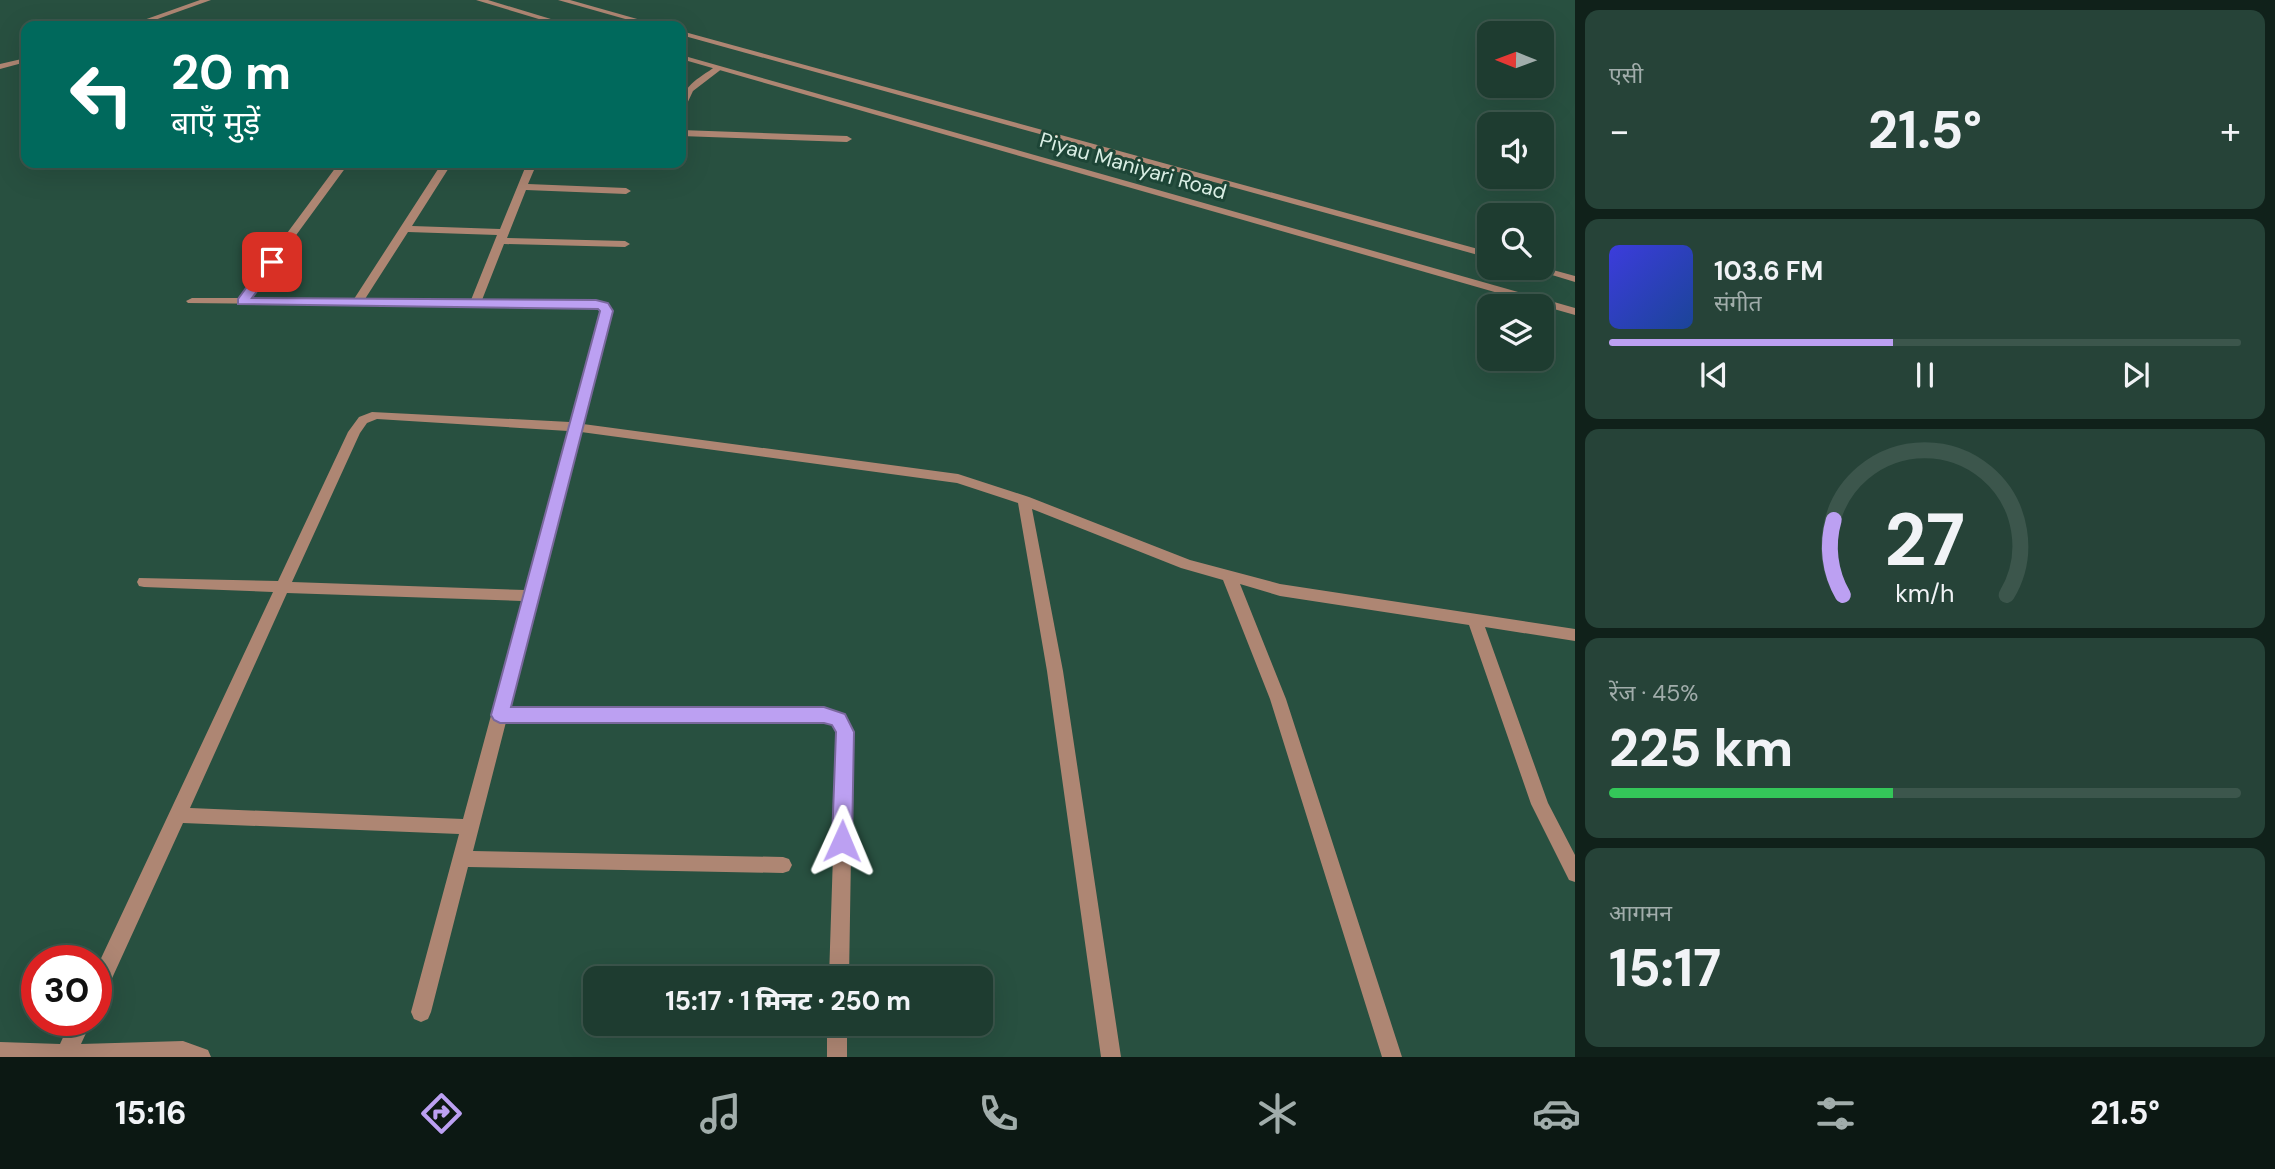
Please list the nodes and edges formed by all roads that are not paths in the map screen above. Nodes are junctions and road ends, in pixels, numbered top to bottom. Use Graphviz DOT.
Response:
graph roads {
  1 [pos="207,0"];
  2 [pos="480,0"];
  3 [pos="562,0"];
  4 [pos="146,21"];
  5 [pos="551,21"];
  6 [pos="639,21"];
  7 [pos="686,34"];
  8 [pos="727,46"];
  9 [pos="718,51"];
  10 [pos="686,57"];
  11 [pos="21,61"];
  12 [pos="0,67"];
  13 [pos="719,68"];
  14 [pos="686,97"];
  15 [pos="686,133"];
  16 [pos="847,139"];
  17 [pos="340,168"];
  18 [pos="444,168"];
  19 [pos="530,168"];
  20 [pos="522,187"];
  21 [pos="626,191"];
  22 [pos="405,229"];
  23 [pos="502,237"];
  24 [pos="625,244"];
  25 [pos="1477,252"];
  26 [pos="1554,273"];
  27 [pos="1575,279"];
  28 [pos="192,301"];
  29 [pos="242,301"];
  30 [pos="357,303"];
  31 [pos="474,304"];
  32 [pos="1575,312"];
  33 [pos="577,427"];
  34 [pos="1024,500"];
  35 [pos="1230,578"];
  36 [pos="144,582"];
  37 [pos="285,586"];
  38 [pos="532,596"];
  39 [pos="1474,618"];
  40 [pos="1575,635"];
  41 [pos="500,715"];
  42 [pos="178,815"];
  43 [pos="471,827"];
  44 [pos="462,859"];
  45 [pos="783,865"];
  46 [pos="1575,874"];
  47 [pos="112,957"];
  48 [pos="839,966"];
  49 [pos="421,1012"];
  50 [pos="75,1036"];
  51 [pos="838,1036"];
  52 [pos="0,1052"];
  53 [pos="66,1055"];
  54 [pos="201,1057"];
  55 [pos="837,1057"];
  56 [pos="1111,1057"];
  57 [pos="1392,1057"];
  1 -- 4 [label="street"];
  2 -- 5 [label="street"];
  3 -- 6 [label="street"];
  7 -- 8 [label="street, Piyau Maniyari Road"];
  8 -- 9 [label="street"];
  8 -- 25 [label="street, Piyau Maniyari Road"];
  10 -- 13 [label="street, Piyau Maniyari Road"];
  11 -- 12 [label="street"];
  13 -- 14 [label="street"];
  13 -- 32 [label="street, Piyau Maniyari Road"];
  15 -- 16 [label="street"];
  17 -- 29 [label="street"];
  18 -- 22 [label="street"];
  19 -- 20 [label="street"];
  20 -- 21 [label="street"];
  20 -- 23 [label="street"];
  22 -- 23 [label="street"];
  22 -- 30 [label="street"];
  23 -- 24 [label="street"];
  23 -- 31 [label="street"];
  26 -- 27 [label="street"];
  28 -- 29 [label="street"];
  29 -- 30 [label="street"];
  30 -- 31 [label="street"];
  31 -- 33 [label="street"];
  33 -- 34 [label="street"];
  33 -- 37 [label="street"];
  33 -- 38 [label="street"];
  34 -- 35 [label="street"];
  34 -- 56 [label="street"];
  35 -- 39 [label="street"];
  35 -- 57 [label="street"];
  36 -- 37 [label="street"];
  37 -- 38 [label="street"];
  37 -- 42 [label="street"];
  38 -- 41 [label="street"];
  39 -- 40 [label="street"];
  39 -- 46 [label="street"];
  41 -- 43 [label="street"];
  41 -- 48 [label="street"];
  42 -- 43 [label="street"];
  42 -- 47 [label="street"];
  43 -- 44 [label="street"];
  44 -- 45 [label="street"];
  44 -- 49 [label="street"];
  50 -- 53 [label="street"];
  51 -- 55 [label="street"];
  52 -- 53 [label="street"];
  53 -- 54 [label="street"];
}
